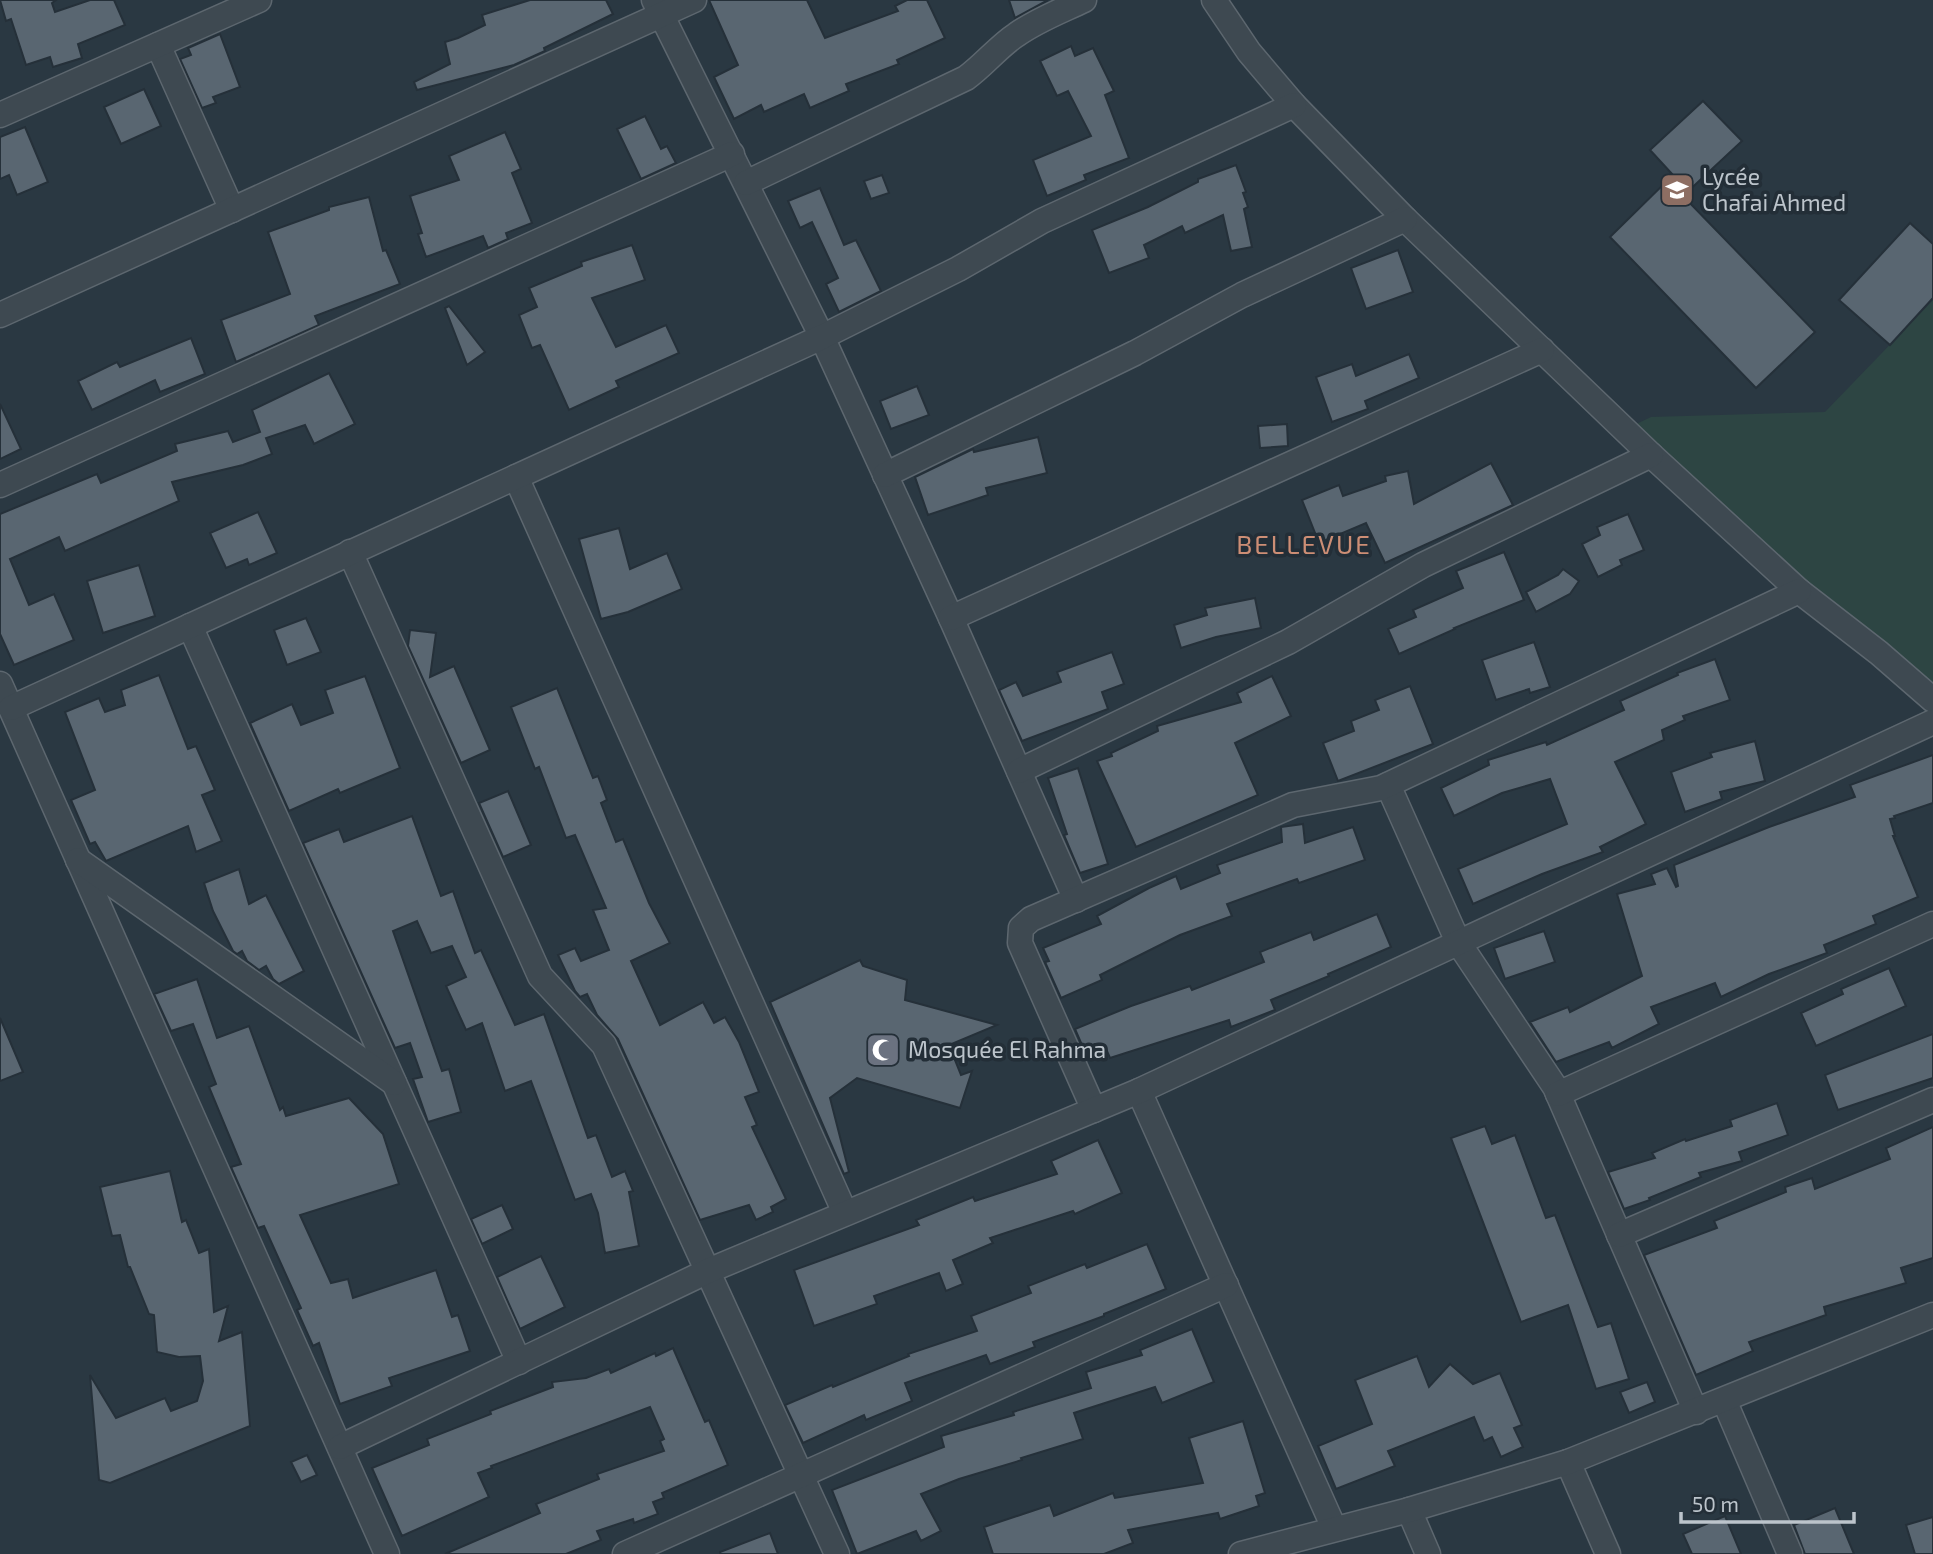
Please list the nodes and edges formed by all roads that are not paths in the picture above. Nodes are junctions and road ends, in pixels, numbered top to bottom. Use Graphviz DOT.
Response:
graph roads {
  1 [pos="259,0"];
  2 [pos="694,0"];
  3 [pos="1084,0"];
  4 [pos="1213,0"];
  5 [pos="658,7"];
  6 [pos="158,45"];
  7 [pos="1294,105"];
  8 [pos="0,115"];
  9 [pos="732,154"];
  10 [pos="746,183"];
  11 [pos="232,210"];
  12 [pos="1405,219"];
  13 [pos="0,314"];
  14 [pos="821,337"];
  15 [pos="1542,350"];
  16 [pos="1651,455"];
  17 [pos="885,475"];
  18 [pos="516,477"];
  19 [pos="0,485"];
  20 [pos="350,552"];
  21 [pos="1799,591"];
  22 [pos="951,618"];
  23 [pos="190,626"];
  24 [pos="0,684"];
  25 [pos="1933,700"];
  26 [pos="10,708"];
  27 [pos="1933,722"];
  28 [pos="1019,771"];
  29 [pos="1388,785"];
  30 [pos="78,859"];
  31 [pos="1076,900"];
  32 [pos="1933,924"];
  33 [pos="1458,942"];
  34 [pos="394,1083"];
  35 [pos="1139,1091"];
  36 [pos="1558,1094"];
  37 [pos="1933,1100"];
  38 [pos="1094,1110"];
  39 [pos="845,1213"];
  40 [pos="1619,1235"];
  41 [pos="708,1271"];
  42 [pos="1226,1286"];
  43 [pos="1933,1315"];
  44 [pos="519,1362"];
  45 [pos="1724,1400"];
  46 [pos="1696,1412"];
  47 [pos="340,1447"];
  48 [pos="1568,1462"];
  49 [pos="800,1476"];
  50 [pos="1409,1510"];
  51 [pos="1334,1528"];
  52 [pos="387,1554"];
  53 [pos="625,1554"];
  54 [pos="836,1554"];
  55 [pos="1243,1554"];
  56 [pos="1428,1554"];
  57 [pos="1608,1554"];
  58 [pos="1790,1554"];
  1 -- 6 [label="street"];
  2 -- 5 [label="street"];
  3 -- 10 [label="street"];
  4 -- 7 [label="street"];
  5 -- 9 [label="street"];
  5 -- 11 [label="street"];
  6 -- 8 [label="street"];
  6 -- 11 [label="street"];
  7 -- 12 [label="street"];
  7 -- 14 [label="street"];
  9 -- 10 [label="street"];
  9 -- 19 [label="street"];
  10 -- 14 [label="street"];
  11 -- 13 [label="street"];
  12 -- 15 [label="street"];
  12 -- 17 [label="street"];
  14 -- 17 [label="street"];
  14 -- 18 [label="street"];
  15 -- 16 [label="street"];
  15 -- 22 [label="street"];
  16 -- 21 [label="street"];
  16 -- 28 [label="street"];
  17 -- 22 [label="street"];
  18 -- 20 [label="street"];
  18 -- 39 [label="street"];
  20 -- 23 [label="street"];
  20 -- 41 [label="street"];
  21 -- 25 [label="street"];
  21 -- 29 [label="street"];
  22 -- 28 [label="street"];
  23 -- 26 [label="street"];
  23 -- 34 [label="street"];
  24 -- 26 [label="street"];
  26 -- 30 [label="street"];
  27 -- 33 [label="street"];
  28 -- 31 [label="street"];
  29 -- 31 [label="street"];
  29 -- 33 [label="street"];
  30 -- 34 [label="street"];
  30 -- 47 [label="street"];
  31 -- 38 [label="street"];
  32 -- 36 [label="street"];
  33 -- 35 [label="street"];
  33 -- 36 [label="street"];
  34 -- 44 [label="street"];
  35 -- 38 [label="street"];
  35 -- 42 [label="street"];
  36 -- 40 [label="street"];
  37 -- 40 [label="street"];
  38 -- 39 [label="street"];
  39 -- 41 [label="street"];
  40 -- 46 [label="street"];
  41 -- 44 [label="street"];
  41 -- 49 [label="street"];
  42 -- 49 [label="street"];
  42 -- 51 [label="street"];
  43 -- 45 [label="street"];
  44 -- 47 [label="street"];
  45 -- 46 [label="street"];
  45 -- 58 [label="street"];
  46 -- 48 [label="street"];
  47 -- 52 [label="street"];
  48 -- 50 [label="street"];
  48 -- 57 [label="street"];
  49 -- 53 [label="street"];
  49 -- 54 [label="street"];
  50 -- 51 [label="street"];
  50 -- 56 [label="street"];
  51 -- 55 [label="street"];
}
